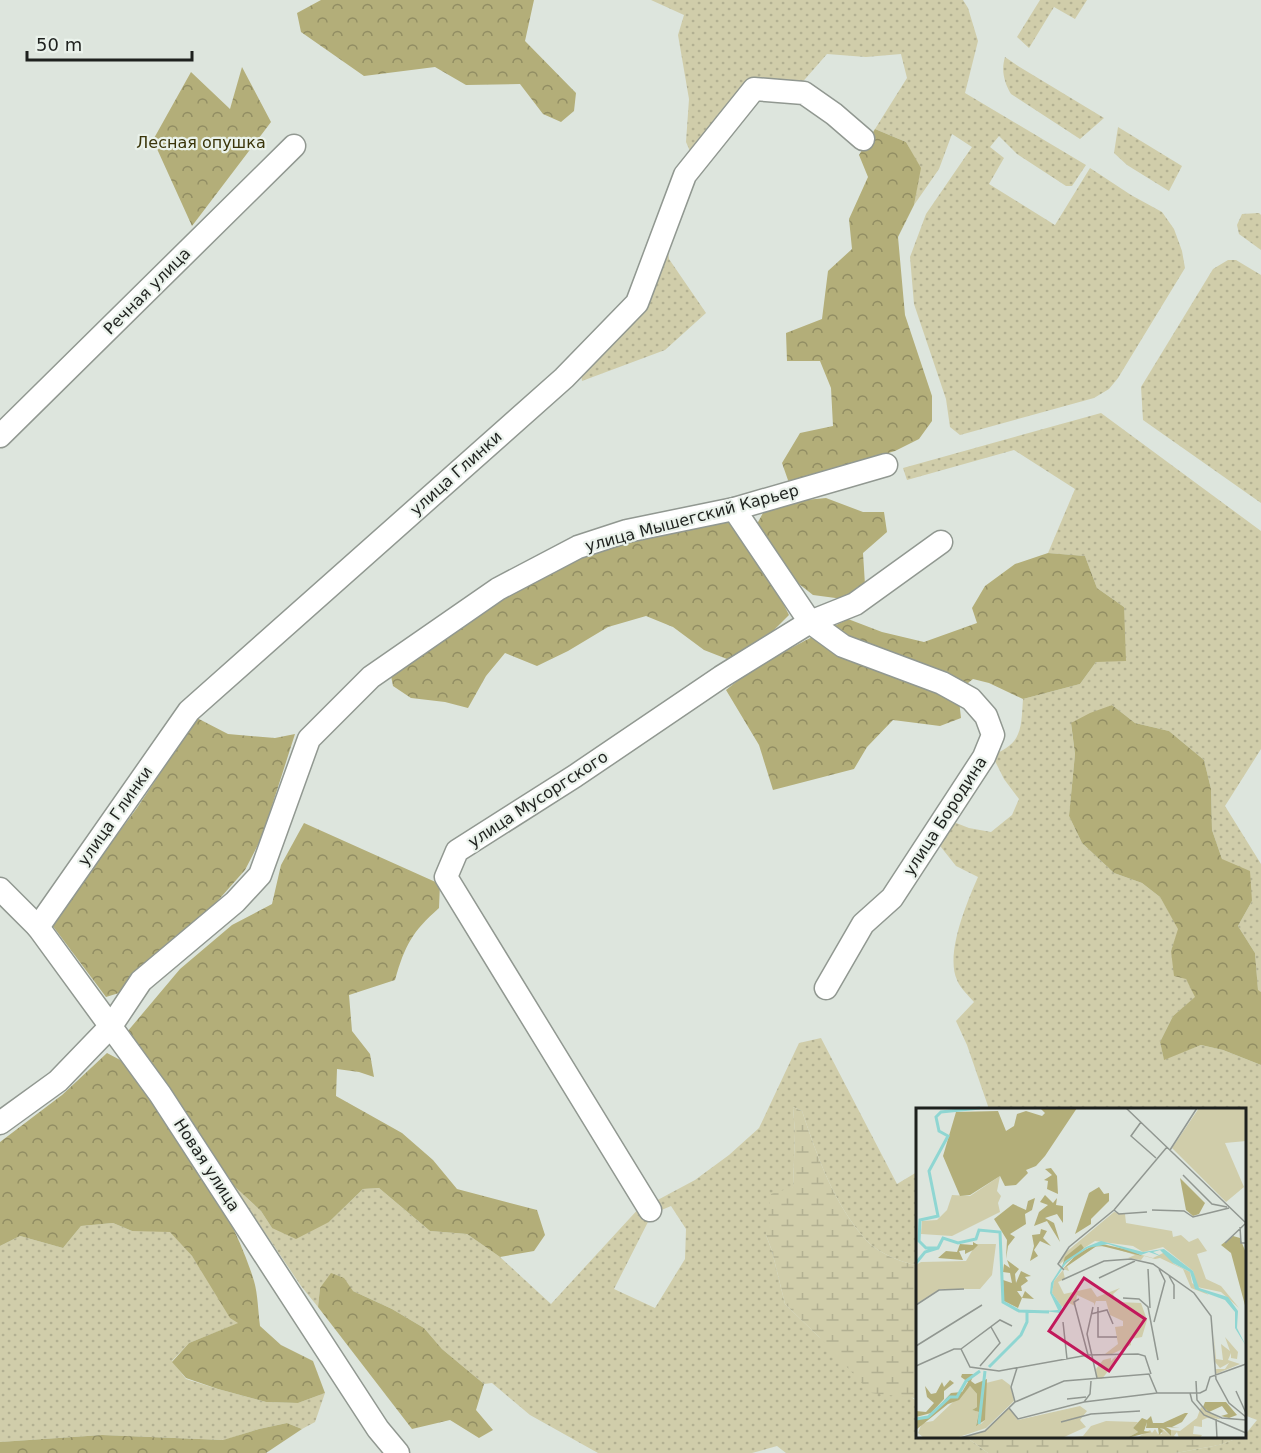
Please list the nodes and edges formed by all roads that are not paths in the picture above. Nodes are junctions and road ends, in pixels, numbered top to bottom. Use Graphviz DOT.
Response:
graph roads {
  1 [pos="863,139"];
  2 [pos="294,146"];
  3 [pos="0,436"];
  4 [pos="886,465"];
  5 [pos="734,509"];
  6 [pos="941,542"];
  7 [pos="810,622"];
  8 [pos="0,890"];
  9 [pos="39,927"];
  10 [pos="826,988"];
  11 [pos="111,1026"];
  12 [pos="0,1123"];
  13 [pos="650,1210"];
  14 [pos="398,1453"];
  1 -- 9 [label="street, улица Глинки"];
  2 -- 3 [label="street, Речная улица"];
  4 -- 5 [label="street, улица Мышегский Карьер"];
  5 -- 7 [label="street"];
  5 -- 11 [label="street, улица Мышегский Карьер"];
  6 -- 7 [label="street, улица Мусоргского"];
  7 -- 10 [label="street, улица Бородина"];
  7 -- 13 [label="street, улица Мусоргского"];
  8 -- 9 [label="street, Новая улица"];
  9 -- 11 [label="street, Новая улица"];
  11 -- 12 [label="street, улица Мышегский Карьер"];
  11 -- 14 [label="street, Новая улица"];
}
